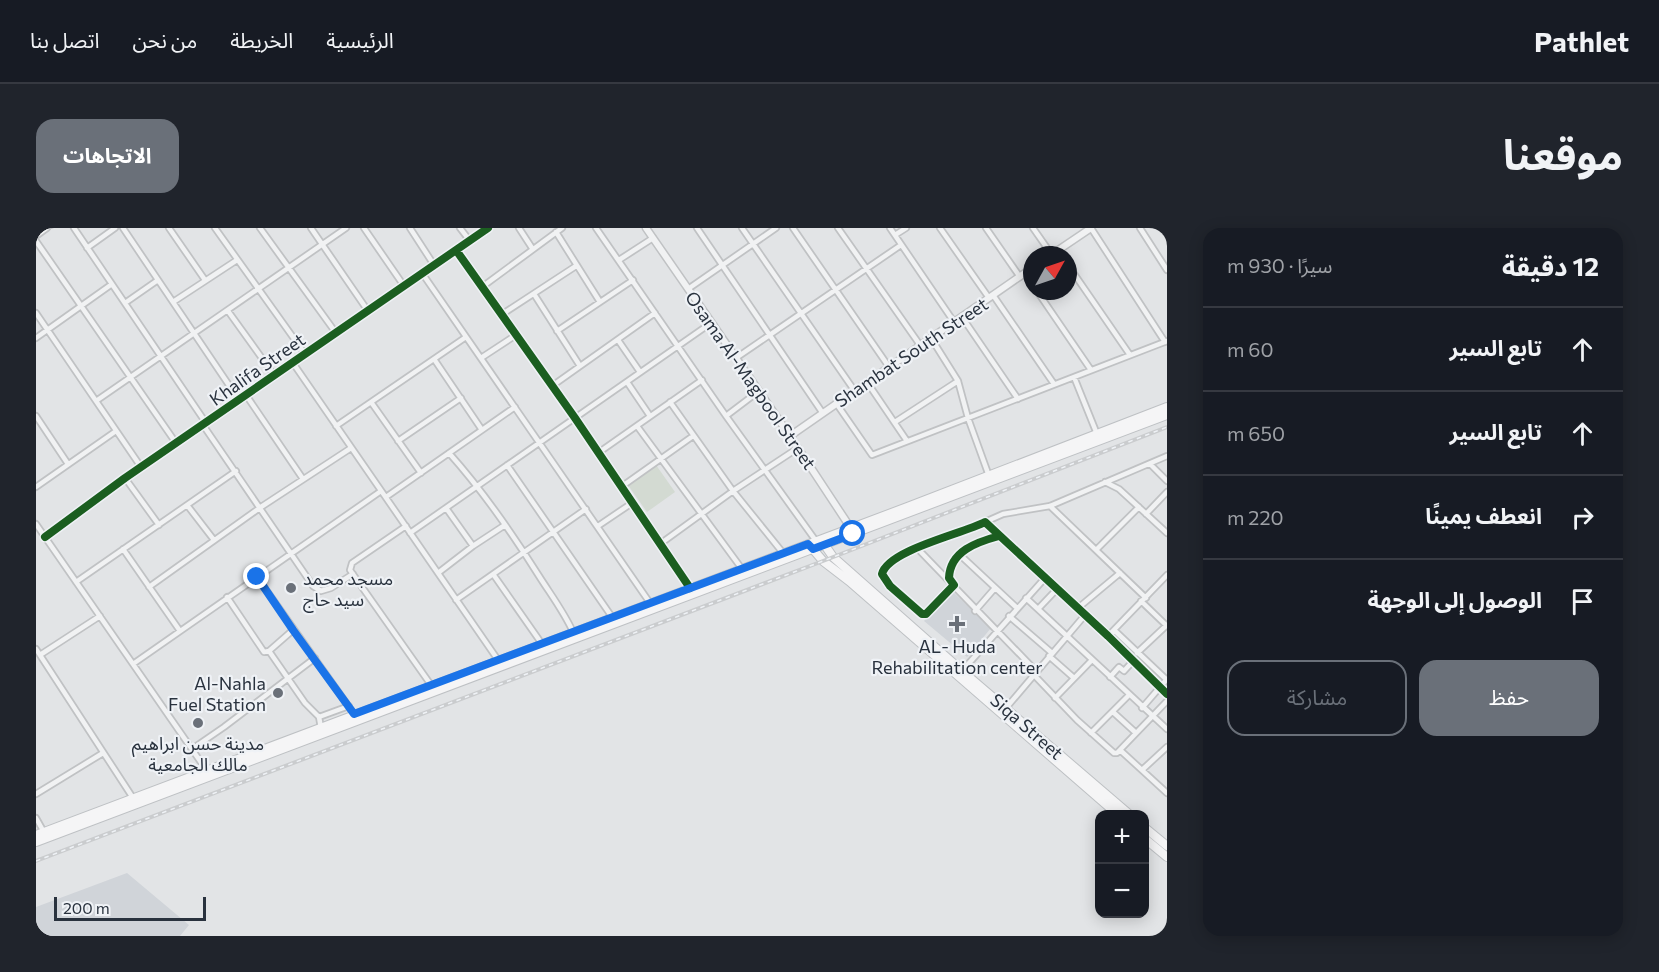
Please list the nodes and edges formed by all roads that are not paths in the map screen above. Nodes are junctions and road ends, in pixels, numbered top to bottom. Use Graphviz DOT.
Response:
graph roads {
  1 [pos="47,228"];
  2 [pos="74,228"];
  3 [pos="115,228"];
  4 [pos="123,228"];
  5 [pos="170,228"];
  6 [pos="215,228"];
  7 [pos="260,228"];
  8 [pos="311,228"];
  9 [pos="346,228"];
  10 [pos="364,228"];
  11 [pos="410,228"];
  12 [pos="460,228"];
  13 [pos="488,228"];
  14 [pos="519,228"];
  15 [pos="562,228"];
  16 [pos="596,228"];
  17 [pos="646,228"];
  18 [pos="697,228"];
  19 [pos="742,228"];
  20 [pos="776,228"];
  21 [pos="793,228"];
  22 [pos="838,228"];
  23 [pos="890,228"];
  24 [pos="906,228"];
  25 [pos="940,228"];
  26 [pos="986,228"];
  27 [pos="1033,228"];
  28 [pos="1091,228"];
  29 [pos="1140,228"];
  30 [pos="1082,230"];
  31 [pos="556,232"];
  32 [pos="896,235"];
  33 [pos="36,236"];
  34 [pos="653,238"];
  35 [pos="36,241"];
  36 [pos="470,241"];
  37 [pos="752,244"];
  38 [pos="322,245"];
  39 [pos="902,245"];
  40 [pos="1046,246"];
  41 [pos="1067,246"];
  42 [pos="87,248"];
  43 [pos="532,248"];
  44 [pos="456,250"];
  45 [pos="237,260"];
  46 [pos="619,260"];
  47 [pos="435,265"];
  48 [pos="723,266"];
  49 [pos="576,267"];
  50 [pos="288,268"];
  51 [pos="866,268"];
  52 [pos="1167,270"];
  53 [pos="422,273"];
  54 [pos="1022,275"];
  55 [pos="1077,278"];
  56 [pos="158,280"];
  57 [pos="205,280"];
  58 [pos="633,280"];
  59 [pos="112,284"];
  60 [pos="404,286"];
  61 [pos="482,287"];
  62 [pos="258,290"];
  63 [pos="688,290"];
  64 [pos="835,290"];
  65 [pos="534,294"];
  66 [pos="991,297"];
  67 [pos="1043,300"];
  68 [pos="173,302"];
  69 [pos="600,302"];
  70 [pos="125,303"];
  71 [pos="81,306"];
  72 [pos="228,311"];
  73 [pos="368,311"];
  74 [pos="801,312"];
  75 [pos="36,313"];
  76 [pos="655,313"];
  77 [pos="501,315"];
  78 [pos="962,317"];
  79 [pos="954,322"];
  80 [pos="711,323"];
  81 [pos="47,330"];
  82 [pos="557,331"];
  83 [pos="194,333"];
  84 [pos="336,333"];
  85 [pos="516,335"];
  86 [pos="769,335"];
  87 [pos="466,337"];
  88 [pos="36,338"];
  89 [pos="931,338"];
  90 [pos="618,340"];
  91 [pos="1166,341"];
  92 [pos="920,345"];
  93 [pos="678,346"];
  94 [pos="305,354"];
  95 [pos="1130,355"];
  96 [pos="161,356"];
  97 [pos="736,357"];
  98 [pos="482,358"];
  99 [pos="434,359"];
  100 [pos="293,363"];
  101 [pos="580,366"];
  102 [pos="889,367"];
  103 [pos="1091,370"];
  104 [pos="640,372"];
  105 [pos="274,375"];
  106 [pos="131,377"];
  107 [pos="1074,377"];
  108 [pos="702,380"];
  109 [pos="958,381"];
  110 [pos="627,382"];
  111 [pos="867,382"];
  112 [pos="1054,384"];
  113 [pos="552,386"];
  114 [pos="854,390"];
  115 [pos="759,391"];
  116 [pos="246,395"];
  117 [pos="461,398"];
  118 [pos="1018,399"];
  119 [pos="239,400"];
  120 [pos="96,401"];
  121 [pos="371,402"];
  122 [pos="670,402"];
  123 [pos="836,403"];
  124 [pos="515,407"];
  125 [pos="1167,407"];
  126 [pos="822,412"];
  127 [pos="1167,415"];
  128 [pos="36,416"];
  129 [pos="650,416"];
  130 [pos="726,416"];
  131 [pos="575,418"];
  132 [pos="968,418"];
  133 [pos="895,422"];
  134 [pos="204,424"];
  135 [pos="336,426"];
  136 [pos="637,426"];
  137 [pos="483,429"];
  138 [pos="116,431"];
  139 [pos="1096,434"];
  140 [pos="693,436"];
  141 [pos="790,436"];
  142 [pos="398,441"];
  143 [pos="907,441"];
  144 [pos="540,442"];
  145 [pos="176,443"];
  146 [pos="351,448"];
  147 [pos="798,448"];
  148 [pos="449,453"];
  149 [pos="598,453"];
  150 [pos="1167,456"];
  151 [pos="660,459"];
  152 [pos="68,464"];
  153 [pos="1150,464"];
  154 [pos="507,465"];
  155 [pos="141,467"];
  156 [pos="766,469"];
  157 [pos="236,471"];
  158 [pos="421,473"];
  159 [pos="989,476"];
  160 [pos="125,478"];
  161 [pos="303,479"];
  162 [pos="1167,481"];
  163 [pos="1105,482"];
  164 [pos="478,485"];
  165 [pos="36,487"];
  166 [pos="621,487"];
  167 [pos="381,491"];
  168 [pos="733,491"];
  169 [pos="1167,492"];
  170 [pos="386,497"];
  171 [pos="632,503"];
  172 [pos="187,505"];
  173 [pos="1050,506"];
  174 [pos="261,507"];
  175 [pos="1139,507"];
  176 [pos="446,508"];
  177 [pos="586,509"];
  178 [pos="1146,514"];
  179 [pos="701,515"];
  180 [pos="985,522"];
  181 [pos="36,524"];
  182 [pos="159,525"];
  183 [pos="505,525"];
  184 [pos="406,526"];
  185 [pos="598,526"];
  186 [pos="555,531"];
  187 [pos="852,531"];
  188 [pos="1166,531"];
  189 [pos="410,532"];
  190 [pos="999,536"];
  191 [pos="45,537"];
  192 [pos="214,540"];
  193 [pos="817,543"];
  194 [pos="660,544"];
  195 [pos="473,546"];
  196 [pos="917,548"];
  197 [pos="123,549"];
  198 [pos="1096,550"];
  199 [pos="524,552"];
  200 [pos="291,553"];
  201 [pos="783,553"];
  202 [pos="959,554"];
  203 [pos="742,569"];
  204 [pos="438,573"];
  205 [pos="1120,573"];
  206 [pos="353,574"];
  207 [pos="493,574"];
  208 [pos="1167,575"];
  209 [pos="257,577"];
  210 [pos="1045,578"];
  211 [pos="76,582"];
  212 [pos="954,585"];
  213 [pos="149,587"];
  214 [pos="690,588"];
  215 [pos="995,588"];
  216 [pos="1057,589"];
  217 [pos="227,597"];
  218 [pos="1026,598"];
  219 [pos="456,600"];
  220 [pos="1144,600"];
  221 [pos="651,603"];
  222 [pos="1017,608"];
  223 [pos="1078,608"];
  224 [pos="1038,609"];
  225 [pos="975,611"];
  226 [pos="1085,615"];
  227 [pos="100,616"];
  228 [pos="1009,616"];
  229 [pos="612,617"];
  230 [pos="1167,625"];
  231 [pos="293,630"];
  232 [pos="1114,630"];
  233 [pos="180,631"];
  234 [pos="573,632"];
  235 [pos="996,632"];
  236 [pos="1067,636"];
  237 [pos="1108,636"];
  238 [pos="542,644"];
  239 [pos="36,649"];
  240 [pos="269,651"];
  241 [pos="1137,653"];
  242 [pos="1051,654"];
  243 [pos="40,656"];
  244 [pos="315,658"];
  245 [pos="498,660"];
  246 [pos="1092,660"];
  247 [pos="1134,660"];
  248 [pos="133,664"];
  249 [pos="962,671"];
  250 [pos="1035,673"];
  251 [pos="289,677"];
  252 [pos="1110,677"];
  253 [pos="1074,678"];
  254 [pos="1167,679"];
  255 [pos="431,685"];
  256 [pos="1161,688"];
  257 [pos="1167,694"];
  258 [pos="1129,695"];
  259 [pos="1055,698"];
  260 [pos="1167,701"];
  261 [pos="348,706"];
  262 [pos="1006,708"];
  263 [pos="1143,708"];
  264 [pos="1113,711"];
  265 [pos="354,714"];
  266 [pos="319,717"];
  267 [pos="1152,717"];
  268 [pos="1167,729"];
  269 [pos="322,730"];
  270 [pos="1091,733"];
  271 [pos="1136,734"];
  272 [pos="1167,747"];
  273 [pos="192,749"];
  274 [pos="1120,750"];
  275 [pos="103,753"];
  276 [pos="1142,770"];
  277 [pos="208,773"];
  278 [pos="1167,793"];
  279 [pos="36,794"];
  280 [pos="133,798"];
  281 [pos="1112,810"];
  282 [pos="1124,810"];
  283 [pos="36,818"];
  284 [pos="1149,831"];
  285 [pos="42,835"];
  286 [pos="1149,842"];
  287 [pos="36,843"];
  288 [pos="1167,846"];
  289 [pos="1167,857"];
  1 -- 33 [label="street"];
  2 -- 42 [label="street"];
  3 -- 42 [label="street"];
  4 -- 56 [label="street"];
  5 -- 57 [label="street"];
  6 -- 45 [label="street"];
  7 -- 50 [label="street"];
  8 -- 38 [label="street"];
  9 -- 38 [label="street"];
  10 -- 60 [label="street"];
  11 -- 47 [label="street"];
  12 -- 36 [label="street"];
  13 -- 36 [label="street, Khalifa Street"];
  14 -- 43 [label="street"];
  15 -- 31 [label="street"];
  16 -- 46 [label="street"];
  17 -- 34 [label="street, Osama Al-Magbool Street"];
  18 -- 48 [label="street"];
  19 -- 37 [label="street"];
  20 -- 37 [label="street"];
  21 -- 64 [label="street"];
  22 -- 51 [label="street"];
  23 -- 32 [label="street"];
  24 -- 32 [label="street"];
  25 -- 66 [label="street"];
  26 -- 54 [label="street"];
  27 -- 40 [label="street"];
  28 -- 30 [label="street"];
  28 -- 91 [label="street"];
  29 -- 52 [label="street"];
  30 -- 41 [label="street"];
  31 -- 43 [label="street"];
  31 -- 49 [label="street"];
  32 -- 39 [label="street"];
  34 -- 46 [label="street"];
  34 -- 63 [label="street, Osama Al-Magbool Street"];
  35 -- 71 [label="street"];
  36 -- 44 [label="street, Khalifa Street"];
  37 -- 48 [label="street"];
  37 -- 74 [label="street"];
  38 -- 50 [label="street"];
  38 -- 73 [label="street"];
  39 -- 51 [label="street"];
  39 -- 79 [label="street"];
  42 -- 59 [label="street"];
  43 -- 61 [label="street"];
  44 -- 47 [label="street, Khalifa Street"];
  44 -- 61 [label="street"];
  45 -- 57 [label="street"];
  45 -- 62 [label="street"];
  46 -- 58 [label="street"];
  47 -- 53 [label="street, Khalifa Street"];
  48 -- 63 [label="street"];
  48 -- 86 [label="street"];
  49 -- 65 [label="street"];
  49 -- 69 [label="street"];
  50 -- 62 [label="street"];
  50 -- 84 [label="street"];
  51 -- 64 [label="street"];
  51 -- 92 [label="street"];
  53 -- 60 [label="street, Khalifa Street"];
  53 -- 87 [label="street"];
  54 -- 66 [label="street, Shambat South Street"];
  55 -- 95 [label="street"];
  56 -- 68 [label="street"];
  56 -- 70 [label="street"];
  57 -- 68 [label="street"];
  58 -- 69 [label="street"];
  58 -- 76 [label="street"];
  59 -- 70 [label="street"];
  59 -- 71 [label="street"];
  60 -- 73 [label="street, Khalifa Street"];
  61 -- 77 [label="street"];
  62 -- 72 [label="street"];
  62 -- 94 [label="street"];
  63 -- 80 [label="street, Osama Al-Magbool Street"];
  64 -- 74 [label="street"];
  64 -- 102 [label="street"];
  65 -- 77 [label="street"];
  65 -- 82 [label="street"];
  66 -- 78 [label="street, Shambat South Street"];
  66 -- 112 [label="street"];
  67 -- 103 [label="street"];
  68 -- 83 [label="street"];
  69 -- 82 [label="street"];
  70 -- 96 [label="street"];
  71 -- 81 [label="street"];
  71 -- 106 [label="street"];
  72 -- 83 [label="street"];
  72 -- 105 [label="street"];
  73 -- 84 [label="street, Khalifa Street"];
  74 -- 86 [label="street"];
  74 -- 114 [label="street"];
  75 -- 81 [label="street"];
  76 -- 90 [label="street"];
  76 -- 93 [label="street"];
  77 -- 85 [label="street"];
  78 -- 79 [label="street, Shambat South Street"];
  78 -- 118 [label="street"];
  79 -- 89 [label="street, Shambat South Street"];
  80 -- 93 [label="street"];
  80 -- 97 [label="street, Osama Al-Magbool Street"];
  81 -- 88 [label="street"];
  81 -- 120 [label="street"];
  82 -- 101 [label="street"];
  83 -- 96 [label="street"];
  83 -- 119 [label="street"];
  84 -- 94 [label="street, Khalifa Street"];
  85 -- 98 [label="street"];
  85 -- 113 [label="street"];
  86 -- 97 [label="street"];
  86 -- 126 [label="street"];
  87 -- 98 [label="street"];
  87 -- 99 [label="street"];
  89 -- 92 [label="street, Shambat South Street"];
  89 -- 109 [label="street"];
  90 -- 101 [label="street"];
  90 -- 104 [label="street"];
  91 -- 95 [label="street"];
  92 -- 102 [label="street, Shambat South Street"];
  93 -- 104 [label="street"];
  93 -- 108 [label="street"];
  94 -- 100 [label="street, Khalifa Street"];
  95 -- 103 [label="street"];
  96 -- 106 [label="street"];
  96 -- 134 [label="street"];
  97 -- 115 [label="street, Osama Al-Magbool Street"];
  98 -- 124 [label="street"];
  99 -- 117 [label="street"];
  99 -- 121 [label="street"];
  100 -- 105 [label="street, Khalifa Street"];
  100 -- 135 [label="street"];
  101 -- 113 [label="street"];
  102 -- 111 [label="street, Shambat South Street"];
  103 -- 107 [label="street"];
  104 -- 110 [label="street"];
  105 -- 116 [label="street, Khalifa Street"];
  106 -- 120 [label="street"];
  106 -- 145 [label="street"];
  107 -- 112 [label="street"];
  107 -- 139 [label="street"];
  108 -- 122 [label="street"];
  108 -- 130 [label="street"];
  109 -- 132 [label="street"];
  109 -- 133 [label="street"];
  110 -- 129 [label="street"];
  110 -- 131 [label="street"];
  111 -- 114 [label="street, Shambat South Street"];
  111 -- 133 [label="street"];
  112 -- 118 [label="street"];
  113 -- 131 [label="street"];
  114 -- 123 [label="street, Shambat South Street"];
  115 -- 130 [label="street"];
  115 -- 141 [label="street, Osama Al-Magbool Street"];
  116 -- 119 [label="street, Khalifa Street"];
  116 -- 161 [label="street"];
  117 -- 137 [label="street"];
  117 -- 142 [label="street"];
  118 -- 132 [label="street"];
  119 -- 134 [label="street, Khalifa Street"];
  120 -- 138 [label="street"];
  121 -- 135 [label="street"];
  121 -- 142 [label="street"];
  122 -- 129 [label="street"];
  122 -- 140 [label="street"];
  123 -- 126 [label="street, Shambat South Street"];
  123 -- 143 [label="street"];
  124 -- 137 [label="street"];
  124 -- 144 [label="street"];
  125 -- 139 [label="main road"];
  126 -- 141 [label="street, Shambat South Street"];
  127 -- 187 [label="main road"];
  128 -- 152 [label="street"];
  129 -- 136 [label="street"];
  130 -- 156 [label="street"];
  131 -- 144 [label="street"];
  131 -- 149 [label="street"];
  132 -- 143 [label="street"];
  132 -- 159 [label="street"];
  133 -- 143 [label="street"];
  134 -- 145 [label="street, Khalifa Street"];
  134 -- 157 [label="street"];
  135 -- 146 [label="street"];
  136 -- 149 [label="street"];
  136 -- 151 [label="street"];
  137 -- 148 [label="street"];
  138 -- 152 [label="street"];
  138 -- 155 [label="street"];
  139 -- 159 [label="main road"];
  140 -- 151 [label="street"];
  140 -- 168 [label="street"];
  141 -- 147 [label="street, Osama Al-Magbool Street"];
  142 -- 158 [label="street"];
  144 -- 154 [label="street"];
  144 -- 177 [label="street"];
  145 -- 155 [label="street, Khalifa Street"];
  146 -- 161 [label="street"];
  146 -- 167 [label="street"];
  147 -- 156 [label="street"];
  147 -- 187 [label="street, Osama Al-Magbool Street"];
  148 -- 158 [label="street"];
  148 -- 164 [label="street"];
  149 -- 166 [label="street"];
  150 -- 153 [label="street"];
  151 -- 166 [label="street"];
  151 -- 179 [label="street"];
  152 -- 165 [label="street"];
  153 -- 162 [label="street"];
  153 -- 163 [label="street"];
  154 -- 164 [label="street"];
  154 -- 186 [label="street"];
  155 -- 160 [label="street, Khalifa Street"];
  156 -- 168 [label="street"];
  156 -- 193 [label="street"];
  157 -- 172 [label="street"];
  157 -- 174 [label="street"];
  158 -- 170 [label="street"];
  159 -- 187 [label="main road"];
  160 -- 182 [label="street"];
  160 -- 191 [label="street, Khalifa Street"];
  161 -- 174 [label="street"];
  163 -- 173 [label="street"];
  163 -- 175 [label="street"];
  164 -- 176 [label="street"];
  164 -- 183 [label="street"];
  166 -- 171 [label="street"];
  167 -- 170 [label="street"];
  167 -- 200 [label="street"];
  168 -- 179 [label="street"];
  168 -- 201 [label="street"];
  169 -- 178 [label="street"];
  170 -- 184 [label="street"];
  171 -- 185 [label="street"];
  171 -- 194 [label="street"];
  172 -- 182 [label="street"];
  172 -- 192 [label="street"];
  173 -- 180 [label="street"];
  173 -- 198 [label="street"];
  174 -- 192 [label="street"];
  174 -- 200 [label="street"];
  175 -- 178 [label="street"];
  175 -- 198 [label="street"];
  176 -- 189 [label="street"];
  176 -- 195 [label="street"];
  177 -- 185 [label="street"];
  177 -- 186 [label="street"];
  178 -- 188 [label="street"];
  179 -- 194 [label="street"];
  179 -- 203 [label="street"];
  180 -- 190 [label="street"];
  180 -- 196 [label="street"];
  181 -- 191 [label="street"];
  182 -- 197 [label="street"];
  183 -- 195 [label="street"];
  183 -- 199 [label="street"];
  184 -- 189 [label="street"];
  184 -- 206 [label="street"];
  185 -- 221 [label="street"];
  186 -- 199 [label="street"];
  186 -- 229 [label="street"];
  187 -- 193 [label="main road"];
  189 -- 204 [label="street"];
  190 -- 202 [label="street"];
  190 -- 210 [label="street"];
  191 -- 211 [label="street"];
  192 -- 213 [label="street"];
  193 -- 201 [label="main road"];
  193 -- 249 [label="main road, Siqa Street"];
  193 -- 269 [label="main road"];
  193 -- 281 [label="main road"];
  194 -- 214 [label="street"];
  195 -- 204 [label="street"];
  196 -- 212 [label="street"];
  196 -- 212 [label="street"];
  197 -- 211 [label="street"];
  197 -- 213 [label="street"];
  198 -- 205 [label="street"];
  199 -- 207 [label="street"];
  199 -- 234 [label="street"];
  200 -- 206 [label="street"];
  200 -- 209 [label="street"];
  201 -- 203 [label="main road"];
  202 -- 212 [label="street"];
  202 -- 215 [label="street"];
  203 -- 214 [label="main road"];
  204 -- 219 [label="street"];
  205 -- 220 [label="street"];
  205 -- 223 [label="street"];
  206 -- 255 [label="street"];
  207 -- 219 [label="street"];
  207 -- 238 [label="street"];
  208 -- 220 [label="street"];
  209 -- 217 [label="street"];
  209 -- 231 [label="street"];
  210 -- 216 [label="street"];
  210 -- 218 [label="street"];
  211 -- 227 [label="street"];
  212 -- 225 [label="street"];
  213 -- 233 [label="street"];
  214 -- 221 [label="main road"];
  215 -- 222 [label="street"];
  215 -- 225 [label="street"];
  216 -- 223 [label="street"];
  216 -- 224 [label="street"];
  217 -- 233 [label="street"];
  217 -- 240 [label="street"];
  218 -- 222 [label="street"];
  218 -- 224 [label="street"];
  219 -- 245 [label="street"];
  220 -- 230 [label="street"];
  220 -- 232 [label="street"];
  221 -- 229 [label="main road"];
  222 -- 228 [label="street"];
  223 -- 226 [label="street"];
  224 -- 236 [label="street"];
  225 -- 235 [label="street"];
  226 -- 236 [label="street"];
  226 -- 237 [label="street"];
  227 -- 243 [label="street"];
  227 -- 248 [label="street"];
  228 -- 235 [label="street"];
  228 -- 242 [label="street"];
  229 -- 234 [label="main road"];
  230 -- 241 [label="street"];
  231 -- 240 [label="street"];
  231 -- 244 [label="street"];
  232 -- 237 [label="street"];
  232 -- 241 [label="street"];
  233 -- 248 [label="street"];
  234 -- 238 [label="main road"];
  235 -- 249 [label="street"];
  235 -- 250 [label="street"];
  236 -- 242 [label="street"];
  236 -- 246 [label="street"];
  237 -- 247 [label="street"];
  238 -- 245 [label="main road"];
  239 -- 243 [label="street"];
  240 -- 251 [label="street"];
  241 -- 254 [label="street"];
  242 -- 250 [label="street"];
  242 -- 253 [label="street"];
  243 -- 275 [label="street"];
  244 -- 251 [label="street"];
  244 -- 261 [label="street"];
  245 -- 255 [label="main road"];
  246 -- 252 [label="street"];
  246 -- 253 [label="street"];
  247 -- 252 [label="street"];
  247 -- 256 [label="street"];
  248 -- 273 [label="street"];
  249 -- 262 [label="main road, Siqa Street"];
  250 -- 259 [label="street"];
  250 -- 262 [label="street"];
  251 -- 266 [label="street"];
  251 -- 273 [label="street"];
  252 -- 258 [label="street"];
  253 -- 259 [label="street"];
  254 -- 256 [label="street"];
  255 -- 265 [label="main road"];
  256 -- 257 [label="street"];
  256 -- 263 [label="street"];
  258 -- 263 [label="street"];
  258 -- 264 [label="street"];
  259 -- 270 [label="street"];
  260 -- 267 [label="street"];
  261 -- 265 [label="street"];
  261 -- 266 [label="street"];
  262 -- 282 [label="main road, Siqa Street"];
  263 -- 267 [label="street"];
  264 -- 270 [label="street"];
  264 -- 271 [label="street"];
  265 -- 269 [label="main road"];
  266 -- 269 [label="street"];
  267 -- 268 [label="street"];
  267 -- 271 [label="street"];
  269 -- 277 [label="main road"];
  270 -- 274 [label="street"];
  271 -- 274 [label="street"];
  272 -- 276 [label="street"];
  273 -- 277 [label="street"];
  274 -- 276 [label="street"];
  275 -- 279 [label="street"];
  275 -- 280 [label="street"];
  276 -- 278 [label="street"];
  277 -- 280 [label="main road"];
  277 -- 285 [label="main road"];
  280 -- 285 [label="main road"];
  283 -- 285 [label="street"];
  284 -- 288 [label="main road"];
  285 -- 287 [label="main road"];
  286 -- 289 [label="main road"];
}
